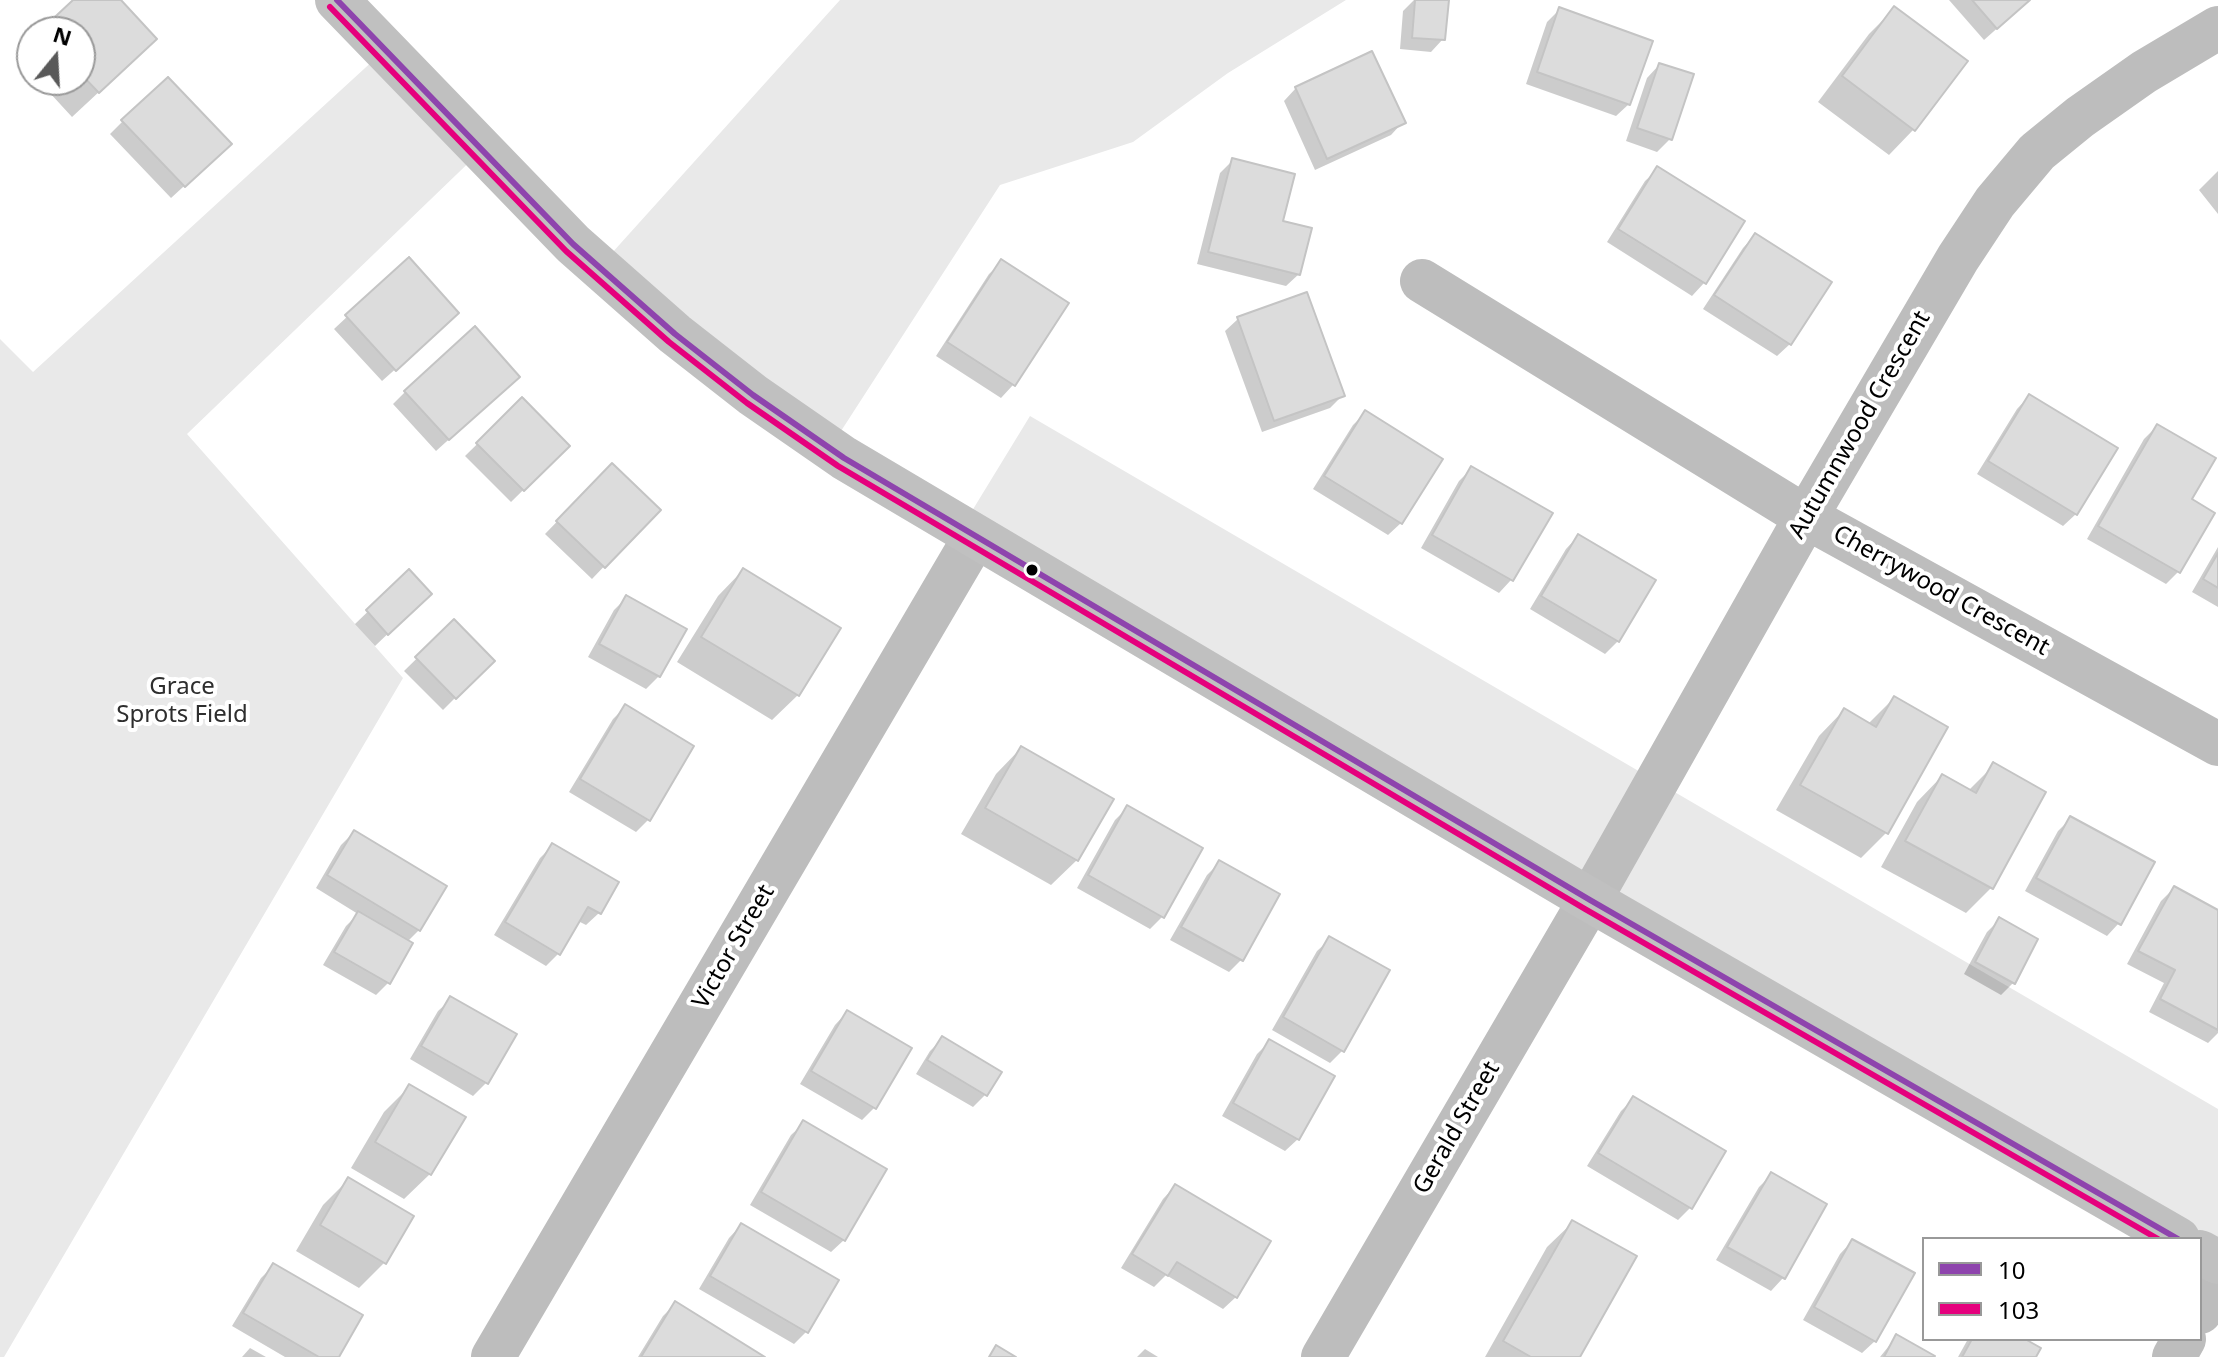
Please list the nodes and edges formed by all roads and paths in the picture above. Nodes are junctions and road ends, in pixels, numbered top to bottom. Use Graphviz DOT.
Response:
graph roads {
  1 [pos="337,0"];
  2 [pos="2218,28"];
  3 [pos="1422,281"];
  4 [pos="1806,517"];
  5 [pos="975,537"];
  6 [pos="2218,744"];
  7 [pos="1590,900"];
  8 [pos="2175,1237"];
  9 [pos="2218,1281"];
  10 [pos="2202,1309"];
  11 [pos="493,1357"];
  12 [pos="1323,1357"];
  1 -- 5 [label="main road"];
  2 -- 4 [label="street, Autumnwood Crescent"];
  3 -- 4 [label="street, Cherrywood Crescent"];
  4 -- 6 [label="street, Cherrywood Crescent"];
  4 -- 7 [label="street, Autumnwood Crescent"];
  5 -- 7 [label="main road"];
  5 -- 11 [label="street, Victor Street"];
  7 -- 8 [label="main road"];
  7 -- 12 [label="street, Gerald Street"];
  9 -- 10 [label="street"];
}
